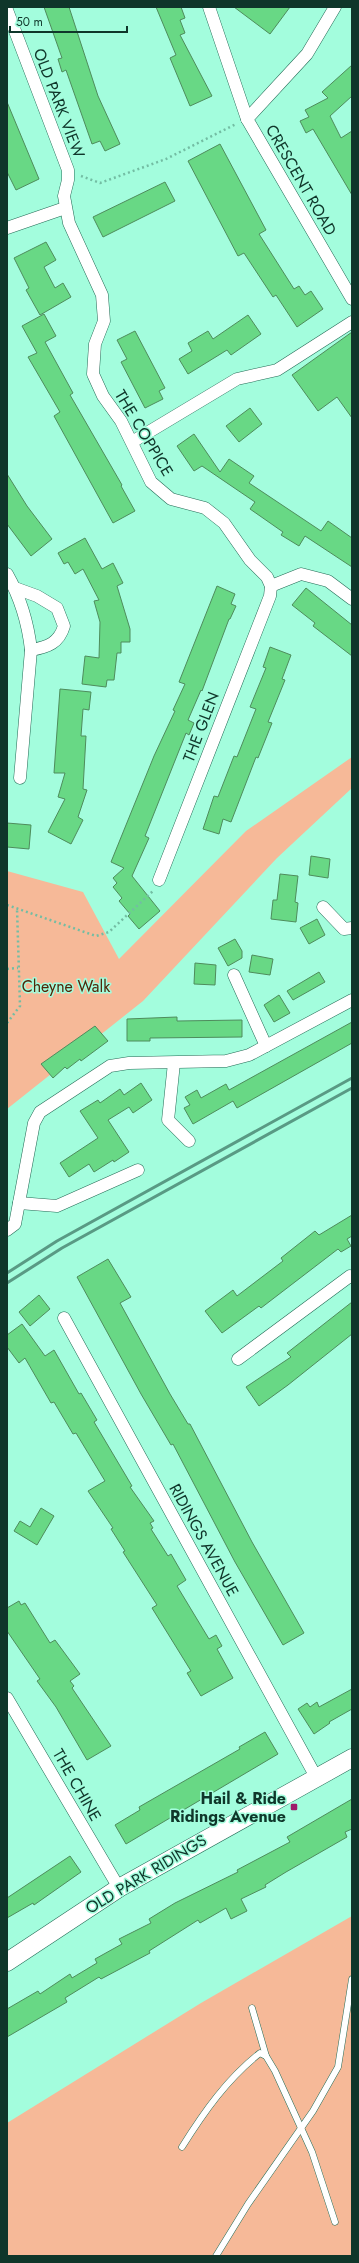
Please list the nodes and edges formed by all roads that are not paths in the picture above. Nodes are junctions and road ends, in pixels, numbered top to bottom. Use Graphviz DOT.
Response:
graph roads {
  1 [pos="209,7"];
  2 [pos="335,7"];
  3 [pos="7,10"];
  4 [pos="247,119"];
  5 [pos="65,208"];
  6 [pos="7,228"];
  7 [pos="352,299"];
  8 [pos="104,321"];
  9 [pos="352,322"];
  10 [pos="132,442"];
  11 [pos="7,574"];
  12 [pos="271,586"];
  13 [pos="15,588"];
  14 [pos="352,599"];
  15 [pos="31,650"];
  16 [pos="20,778"];
  17 [pos="159,880"];
  18 [pos="323,907"];
  19 [pos="352,928"];
  20 [pos="234,975"];
  21 [pos="352,1000"];
  22 [pos="266,1046"];
  23 [pos="174,1063"];
  24 [pos="189,1142"];
  25 [pos="138,1170"];
  26 [pos="19,1204"];
  27 [pos="7,1230"];
  28 [pos="352,1277"];
  29 [pos="64,1318"];
  30 [pos="238,1359"];
  31 [pos="7,1698"];
  32 [pos="352,1758"];
  33 [pos="316,1776"];
  34 [pos="119,1888"];
  35 [pos="7,1962"];
  36 [pos="352,1979"];
  37 [pos="252,2008"];
  38 [pos="266,2056"];
  39 [pos="300,2130"];
  40 [pos="182,2148"];
  41 [pos="334,2222"];
  42 [pos="216,2256"];
  1 -- 4 [label="street, CRESCENT ROAD"];
  2 -- 4 [label="street"];
  3 -- 5 [label="street, OLD PARK VIEW"];
  4 -- 7 [label="street, CRESCENT ROAD"];
  5 -- 6 [label="street"];
  5 -- 8 [label="street, OLD PARK VIEW"];
  8 -- 10 [label="street, THE COPPICE"];
  9 -- 10 [label="street"];
  10 -- 12 [label="street, THE COPPICE"];
  11 -- 13 [label="street"];
  12 -- 14 [label="street"];
  12 -- 17 [label="street, THE GLEN"];
  13 -- 15 [label="street"];
  13 -- 15 [label="street"];
  15 -- 16 [label="street"];
  18 -- 19 [label="street"];
  20 -- 22 [label="street"];
  21 -- 22 [label="street"];
  22 -- 23 [label="street"];
  23 -- 24 [label="street"];
  23 -- 26 [label="street"];
  25 -- 26 [label="street"];
  26 -- 27 [label="street"];
  28 -- 30 [label="street"];
  29 -- 33 [label="street, RIDINGS AVENUE"];
  31 -- 34 [label="street, THE CHINE"];
  32 -- 33 [label="street, OLD PARK RIDINGS"];
  33 -- 34 [label="street, OLD PARK RIDINGS"];
  34 -- 35 [label="street, OLD PARK RIDINGS"];
  36 -- 39 [label="lane"];
  37 -- 38 [label="lane"];
  38 -- 39 [label="lane"];
  38 -- 40 [label="lane"];
  39 -- 41 [label="lane"];
  39 -- 42 [label="lane"];
}
